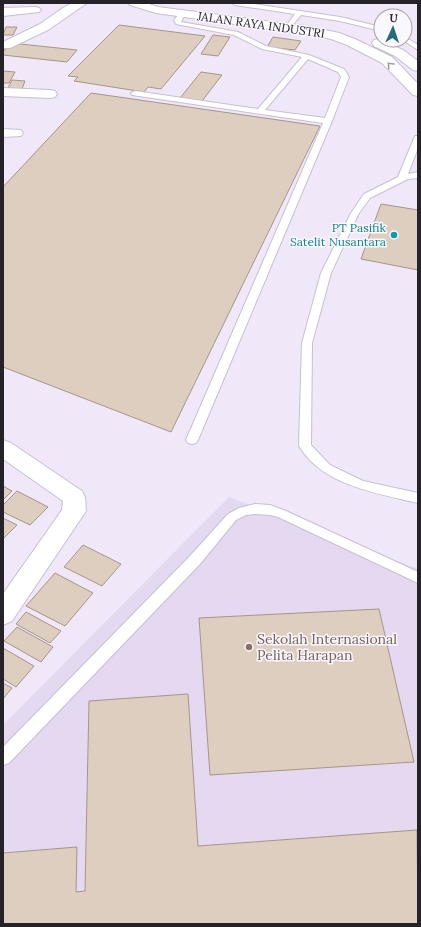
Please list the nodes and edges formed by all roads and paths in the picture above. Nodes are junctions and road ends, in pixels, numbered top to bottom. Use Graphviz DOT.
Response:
graph roads {
  1 [pos="81,3"];
  2 [pos="134,3"];
  3 [pos="168,3"];
  4 [pos="235,3"];
  5 [pos="35,10"];
  6 [pos="3,12"];
  7 [pos="182,14"];
  8 [pos="294,20"];
  9 [pos="373,27"];
  10 [pos="373,41"];
  11 [pos="6,45"];
  12 [pos="389,48"];
  13 [pos="307,56"];
  14 [pos="418,67"];
  15 [pos="3,92"];
  16 [pos="418,92"];
  17 [pos="135,93"];
  18 [pos="50,94"];
  19 [pos="260,111"];
  20 [pos="328,121"];
  21 [pos="418,138"];
  22 [pos="418,175"];
  23 [pos="402,178"];
  24 [pos="192,440"];
  25 [pos="3,448"];
  26 [pos="418,498"];
  27 [pos="418,578"];
  28 [pos="3,614"];
  29 [pos="3,758"];
  1 -- 11 [label="street"];
  2 -- 7 [label="street, JALAN RAYA INDUSTRI"];
  3 -- 8 [label="street, JALAN RAYA INDUSTRI"];
  4 -- 8 [label="lane"];
  5 -- 6 [label="street"];
  7 -- 8 [label="street, JALAN RAYA INDUSTRI"];
  7 -- 13 [label="lane"];
  8 -- 9 [label="lane"];
  8 -- 10 [label="street, JALAN RAYA INDUSTRI"];
  16 -- 8 [label="street, JALAN RAYA INDUSTRI, one-way"];
  12 -- 14 [label="street, JALAN RAYA INDUSTRI"];
  13 -- 19 [label="lane"];
  13 -- 20 [label="lane"];
  15 -- 18 [label="street"];
  17 -- 19 [label="lane"];
  19 -- 20 [label="lane"];
  20 -- 24 [label="lane"];
  21 -- 23 [label="lane"];
  22 -- 23 [label="lane"];
  23 -- 26 [label="lane"];
  25 -- 28 [label="street"];
  27 -- 29 [label="lane"];
}
